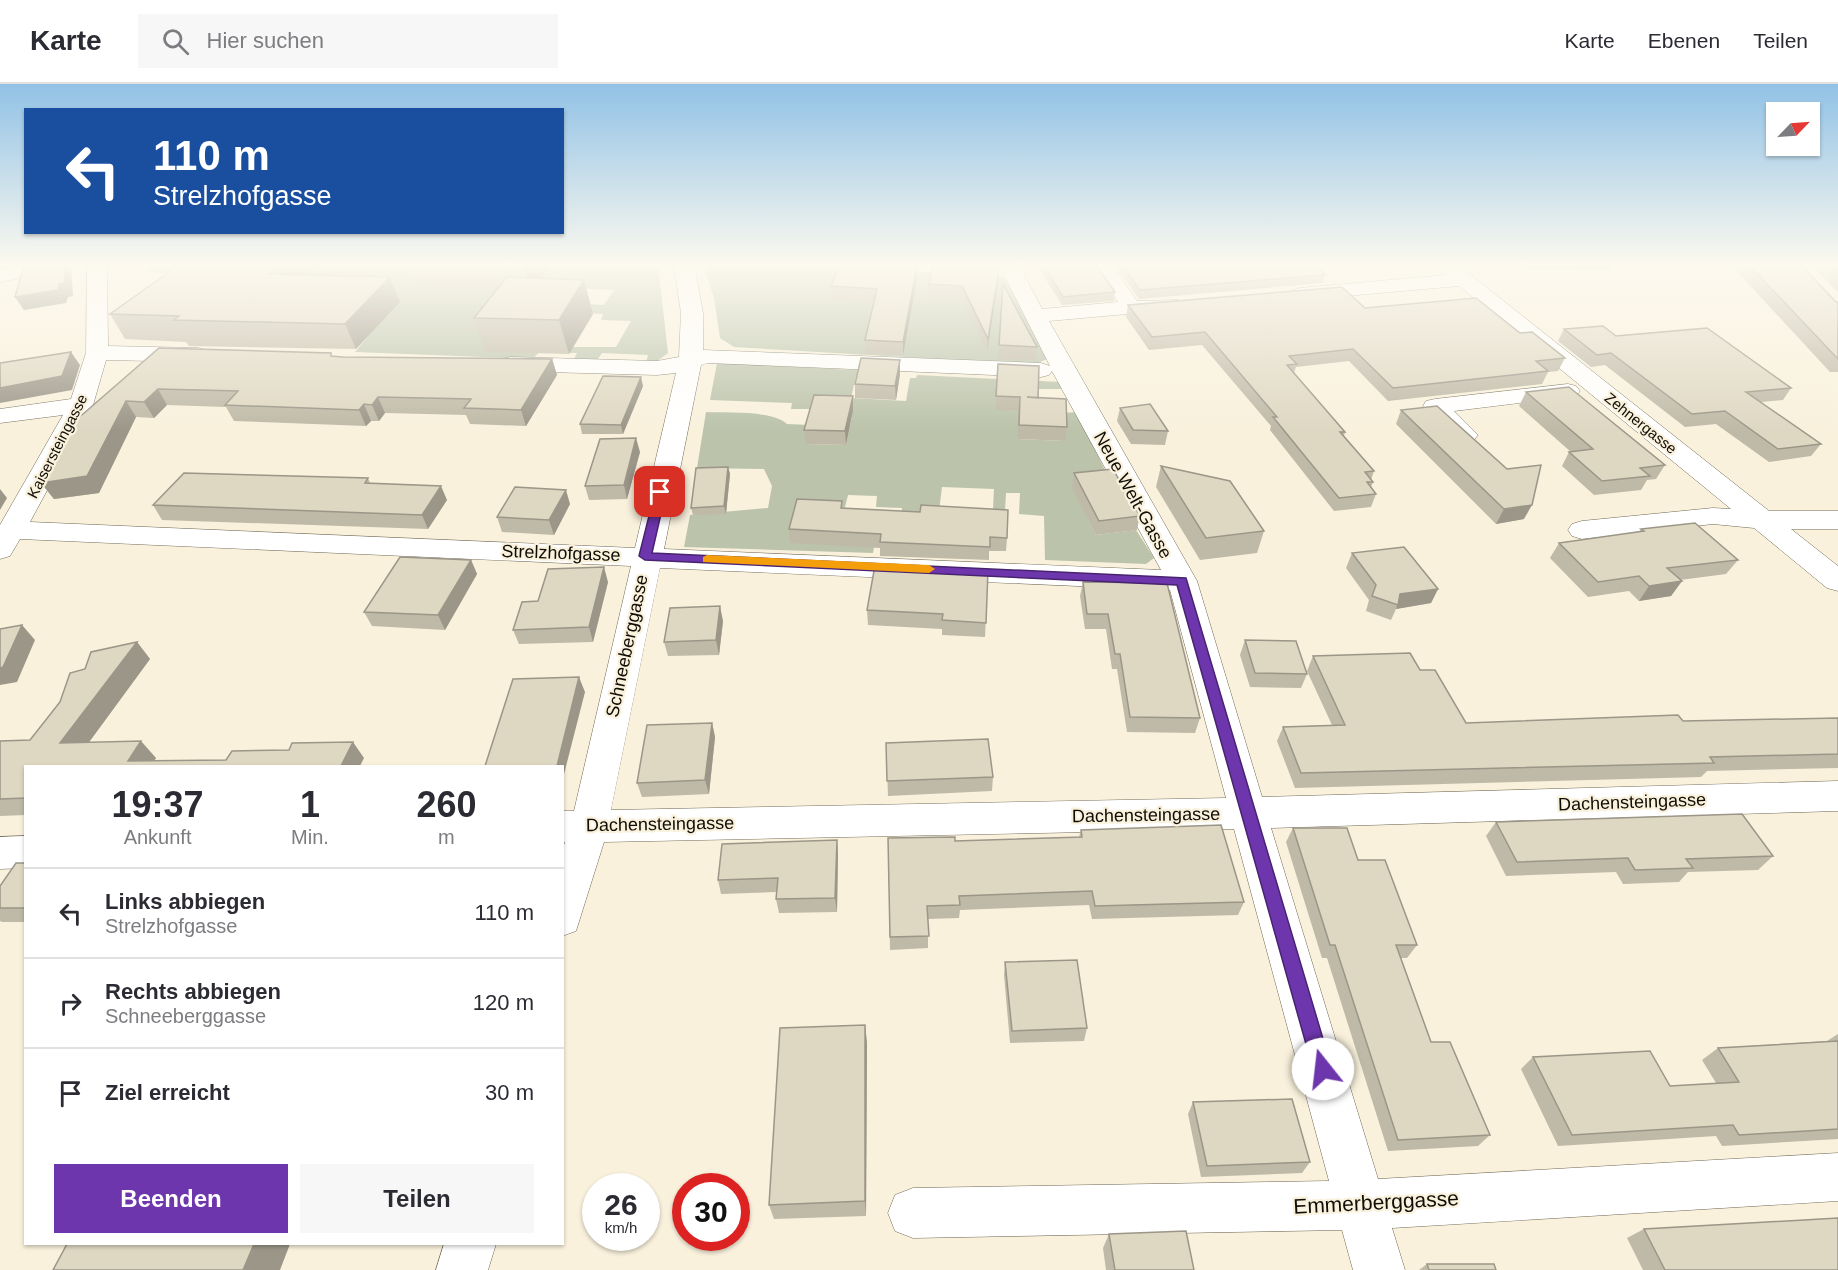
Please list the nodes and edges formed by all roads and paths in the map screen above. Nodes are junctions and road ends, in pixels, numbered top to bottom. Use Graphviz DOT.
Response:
graph roads {
  1 [pos="98,320"];
  2 [pos="693,320"];
  3 [pos="1037,320"];
  4 [pos="1513,320"];
  5 [pos="98,353"];
  6 [pos="216,356"];
  7 [pos="690,362"];
  8 [pos="490,364"];
  9 [pos="1064,371"];
  10 [pos="1597,387"];
  11 [pos="81,405"];
  12 [pos="0,416"];
  13 [pos="1467,438"];
  14 [pos="1761,520"];
  15 [pos="1838,520"];
  16 [pos="1582,530"];
  17 [pos="6,540"];
  18 [pos="645,556"];
  19 [pos="1182,581"];
  20 [pos="1838,581"];
  21 [pos="1838,796"];
  22 [pos="1250,813"];
  23 [pos="576,826"];
  24 [pos="24,852"];
  25 [pos="0,854"];
  26 [pos="564,905"];
  27 [pos="1838,1177"];
  28 [pos="1361,1204"];
  29 [pos="913,1213"];
  30 [pos="470,1245"];
  31 [pos="462,1270"];
  32 [pos="1379,1270"];
  1 -- 5 [label="street, Kaisersteingasse"];
  2 -- 7 [label="street, Schneeberggasse"];
  3 -- 9 [label="street, Neue Welt-Gasse"];
  4 -- 10 [label="street, Zehnergasse"];
  5 -- 6 [label="street"];
  5 -- 11 [label="street, Kaisersteingasse"];
  7 -- 8 [label="street"];
  7 -- 9 [label="street"];
  7 -- 18 [label="street, Schneeberggasse"];
  9 -- 19 [label="street, Neue Welt-Gasse"];
  10 -- 13 [label="street"];
  10 -- 14 [label="street, Zehnergasse"];
  11 -- 12 [label="street"];
  11 -- 17 [label="street, Kaisersteingasse"];
  14 -- 15 [label="street"];
  14 -- 16 [label="street"];
  14 -- 20 [label="street, Zehnergasse"];
  17 -- 18 [label="street, Strelzhofgasse"];
  18 -- 19 [label="street, Strelzhofgasse"];
  18 -- 23 [label="street, Schneeberggasse"];
  19 -- 22 [label="street, Neue Welt-Gasse"];
  21 -- 22 [label="street, Dachensteingasse"];
  22 -- 23 [label="street, Dachensteingasse"];
  22 -- 28 [label="street, Neue Welt-Gasse"];
  23 -- 26 [label="street, Schneeberggasse"];
  24 -- 25 [label="street"];
  27 -- 28 [label="street, Emmerberggasse"];
  28 -- 29 [label="street, Emmerberggasse"];
  28 -- 32 [label="street, Neue Welt-Gasse"];
  30 -- 31 [label="street"];
}
